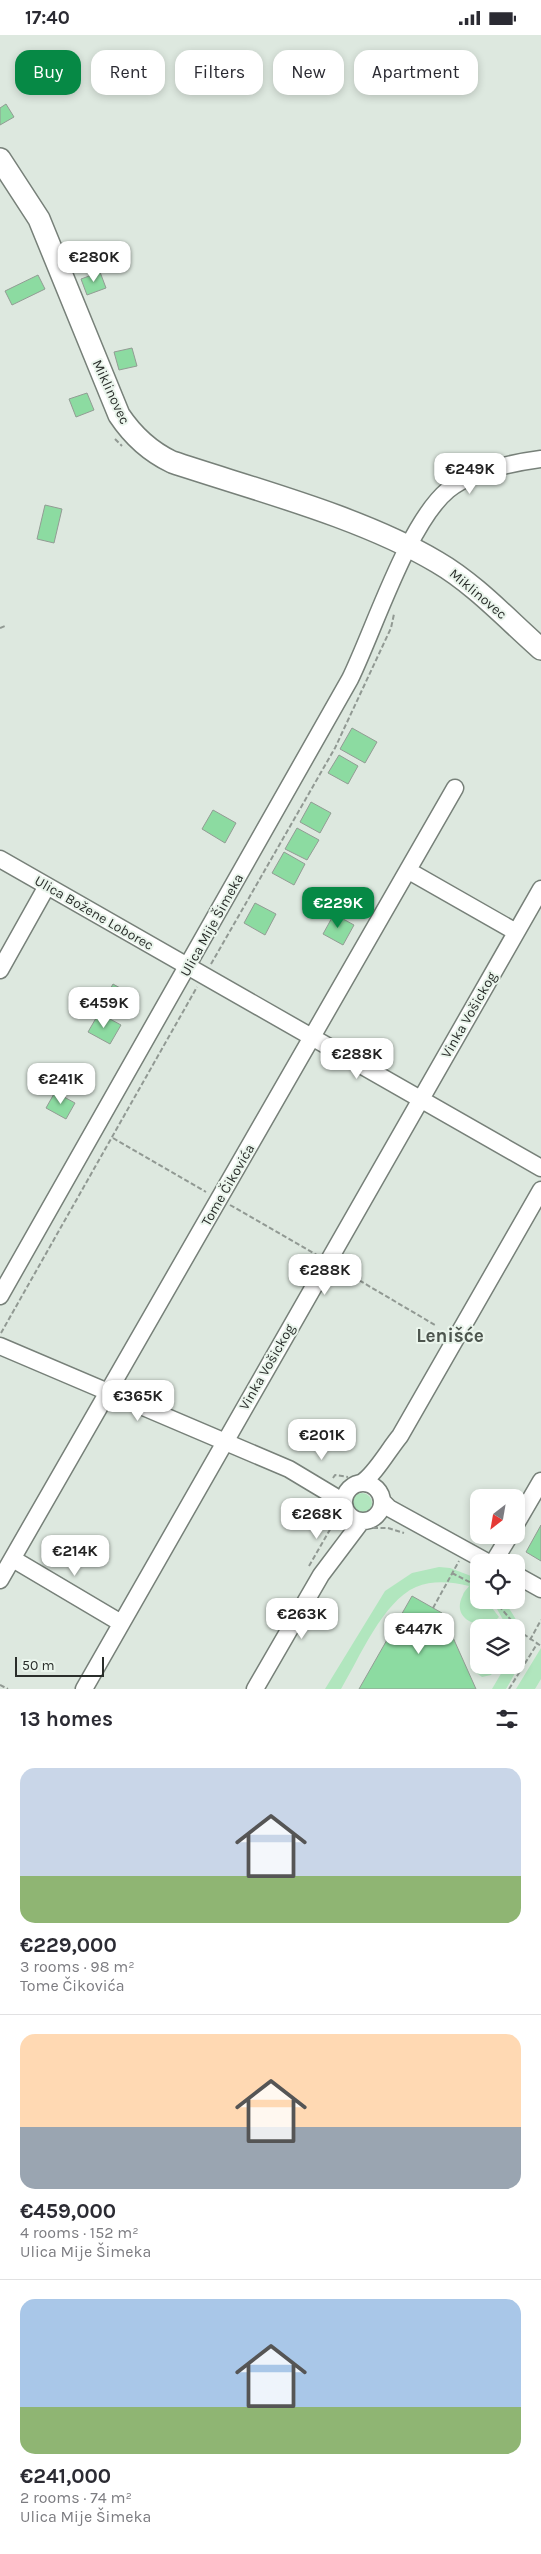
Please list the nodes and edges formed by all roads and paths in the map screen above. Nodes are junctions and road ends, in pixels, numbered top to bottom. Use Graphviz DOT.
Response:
graph roads {
  1 [pos="0,159"];
  2 [pos="114,437"];
  3 [pos="124,448"];
  4 [pos="541,459"];
  5 [pos="409,547"];
  6 [pos="395,612"];
  7 [pos="5,626"];
  8 [pos="0,628"];
  9 [pos="541,649"];
  10 [pos="455,788"];
  11 [pos="0,859"];
  12 [pos="409,871"];
  13 [pos="47,886"];
  14 [pos="541,889"];
  15 [pos="516,933"];
  16 [pos="188,966"];
  17 [pos="0,970"];
  18 [pos="204,975"];
  19 [pos="314,1037"];
  20 [pos="421,1099"];
  21 [pos="112,1138"];
  22 [pos="541,1168"];
  23 [pos="541,1190"];
  24 [pos="220,1199"];
  25 [pos="0,1296"];
  26 [pos="1,1339"];
  27 [pos="108,1393"];
  28 [pos="400,1436"];
  29 [pos="225,1441"];
  30 [pos="289,1469"];
  31 [pos="541,1481"];
  32 [pos="356,1485"];
  33 [pos="380,1496"];
  34 [pos="525,1509"];
  35 [pos="345,1510"];
  36 [pos="367,1524"];
  37 [pos="411,1536"];
  38 [pos="446,1540"];
  39 [pos="472,1554"];
  40 [pos="13,1559"];
  41 [pos="466,1563"];
  42 [pos="452,1573"];
  43 [pos="321,1575"];
  44 [pos="0,1580"];
  45 [pos="525,1580"];
  46 [pos="470,1582"];
  47 [pos="541,1589"];
  48 [pos="433,1608"];
  49 [pos="502,1609"];
  50 [pos="541,1620"];
  51 [pos="121,1623"];
  52 [pos="530,1640"];
  53 [pos="537,1644"];
  54 [pos="541,1646"];
  55 [pos="0,1685"];
  56 [pos="8,1689"];
  57 [pos="84,1689"];
  58 [pos="256,1689"];
  59 [pos="509,1689"];
  1 -- 5 [label="main road, Miklinovec"];
  2 -- 3 [label="path"];
  4 -- 5 [label="street"];
  5 -- 9 [label="main road, Miklinovec"];
  5 -- 16 [label="street, Ulica Mije Šimeka"];
  6 -- 18 [label="path"];
  7 -- 8 [label="path"];
  10 -- 12 [label="street, Tome Čikovića"];
  11 -- 13 [label="street, Ulica Božene Loborec"];
  12 -- 15 [label="street"];
  12 -- 19 [label="street, Tome Čikovića"];
  13 -- 16 [label="street, Ulica Božene Loborec"];
  13 -- 17 [label="street"];
  14 -- 15 [label="street, Vinka Vošickog"];
  15 -- 20 [label="street, Vinka Vošickog"];
  16 -- 18 [label="street, Ulica Božene Loborec"];
  16 -- 25 [label="street, Ulica Mije Šimeka"];
  18 -- 19 [label="street, Ulica Božene Loborec"];
  18 -- 21 [label="path"];
  19 -- 20 [label="street, Ulica Božene Loborec"];
  19 -- 24 [label="street, Tome Čikovića"];
  20 -- 22 [label="street, Ulica Božene Loborec"];
  20 -- 29 [label="street, Vinka Vošickog"];
  21 -- 24 [label="path"];
  21 -- 26 [label="path"];
  23 -- 28 [label="street"];
  24 -- 27 [label="street, Tome Čikovića"];
  26 -- 27 [label="street"];
  27 -- 29 [label="street"];
  27 -- 40 [label="street, Tome Čikovića"];
  28 -- 32 [label="street"];
  28 -- 33 [label="street"];
  29 -- 30 [label="street"];
  29 -- 51 [label="street, Vinka Vošickog"];
  30 -- 32 [label="street"];
  30 -- 35 [label="street"];
  31 -- 34 [label="street"];
  32 -- 33 [label="street"];
  32 -- 35 [label="street"];
  33 -- 36 [label="street"];
  33 -- 38 [label="street"];
  35 -- 36 [label="street"];
  35 -- 43 [label="street"];
  36 -- 37 [label="path"];
  36 -- 38 [label="street"];
  36 -- 43 [label="street"];
  38 -- 39 [label="street"];
  40 -- 44 [label="street, Tome Čikovića"];
  40 -- 51 [label="street"];
  41 -- 42 [label="path"];
  42 -- 46 [label="path"];
  42 -- 48 [label="path"];
  43 -- 58 [label="street"];
  45 -- 47 [label="street"];
  49 -- 52 [label="path"];
  50 -- 52 [label="path"];
  51 -- 57 [label="street, Vinka Vošickog"];
  52 -- 53 [label="path"];
  53 -- 54 [label="path"];
  53 -- 59 [label="path"];
  55 -- 56 [label="path"];
}
